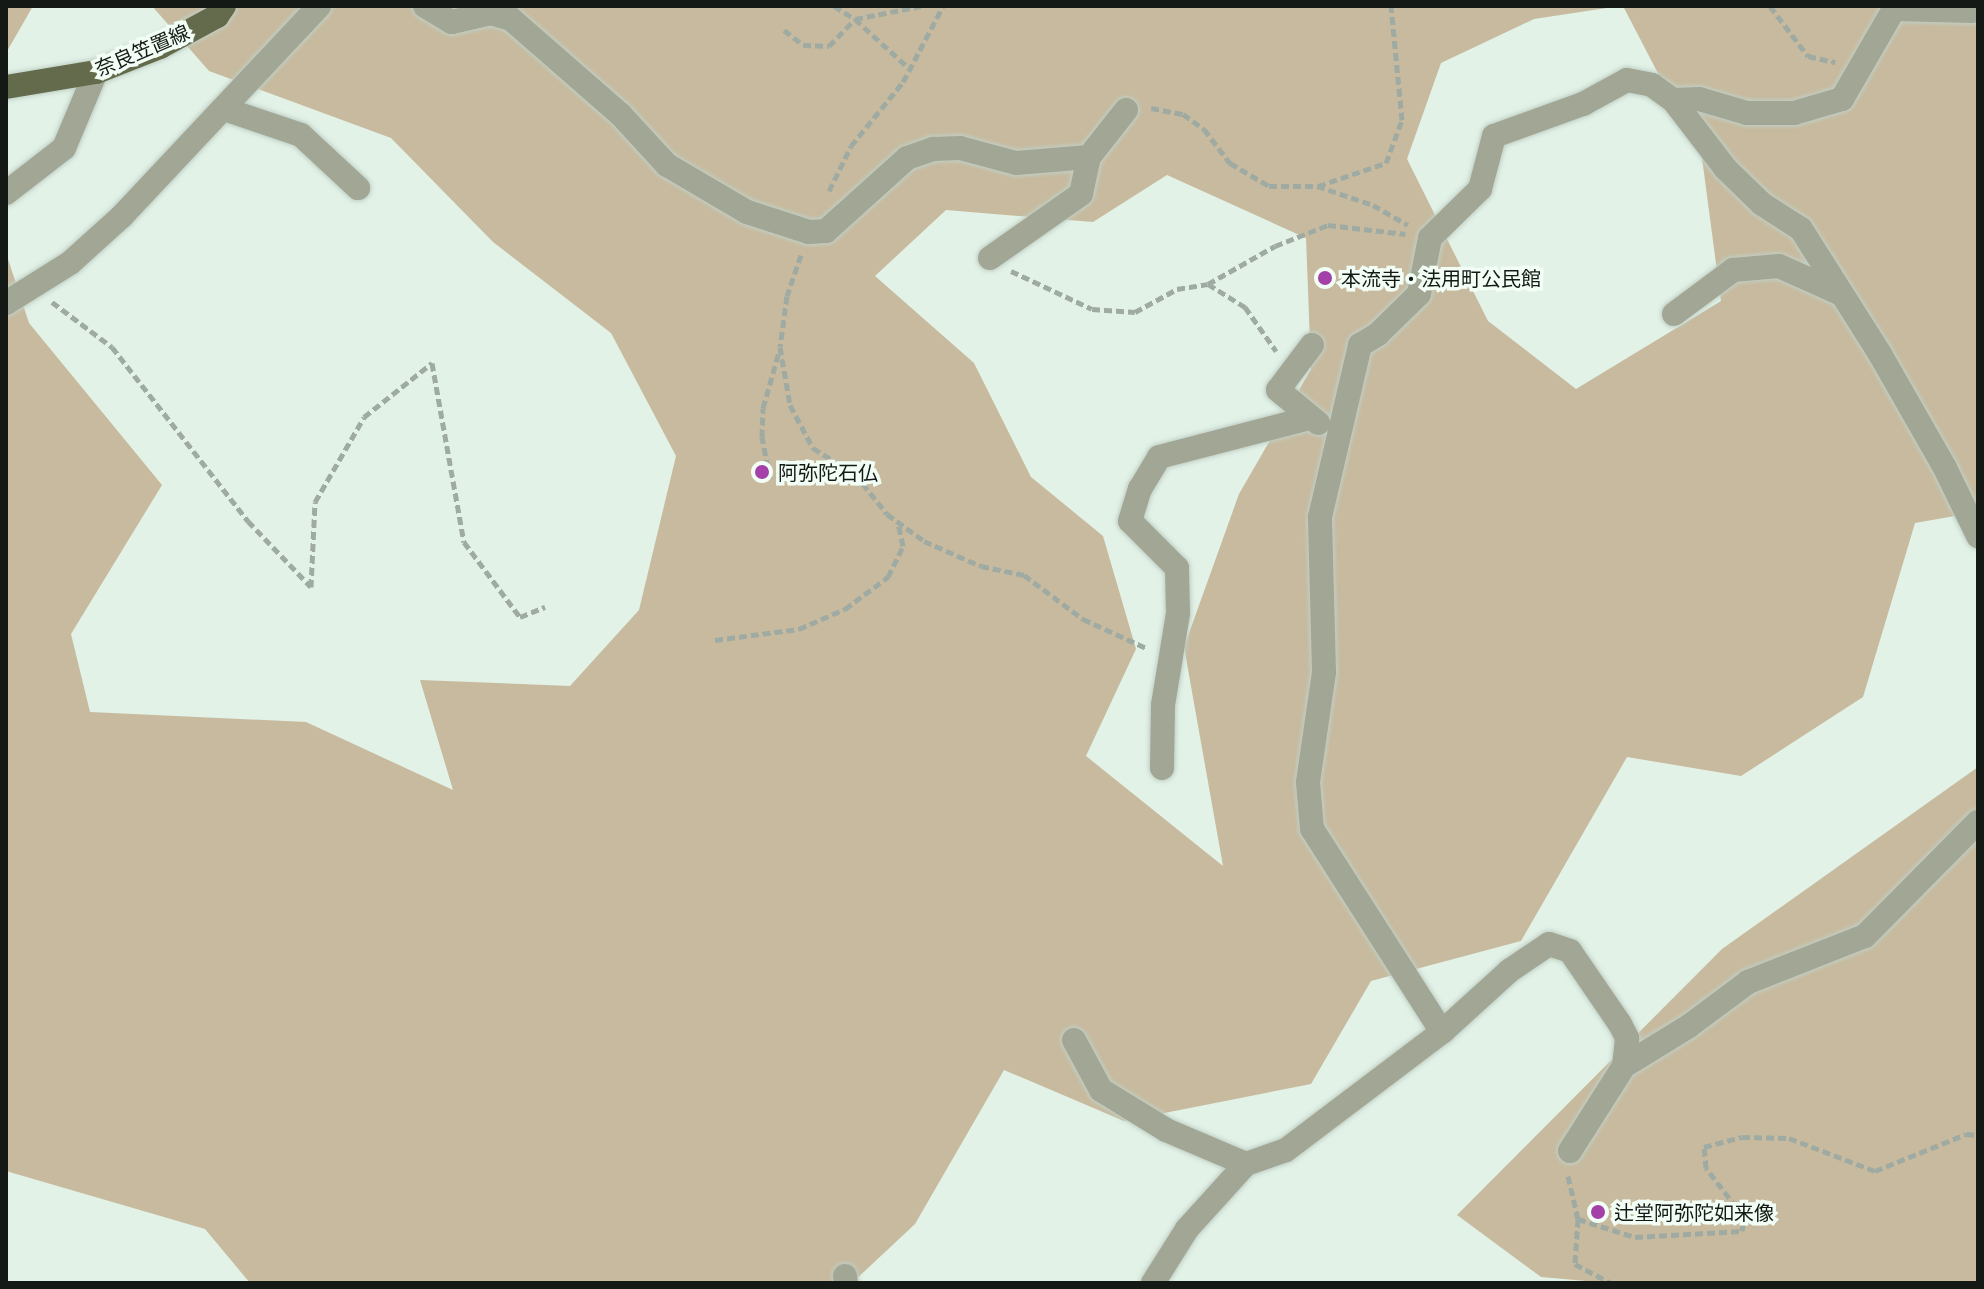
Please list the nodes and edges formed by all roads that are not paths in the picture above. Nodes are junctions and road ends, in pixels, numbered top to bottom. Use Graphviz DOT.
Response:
graph roads {
  1 [pos="224,6"];
  2 [pos="319,6"];
  3 [pos="425,6"];
  4 [pos="1972,11"];
  5 [pos="96,72"];
  6 [pos="6,87"];
  7 [pos="1673,100"];
  8 [pos="224,109"];
  9 [pos="1126,110"];
  10 [pos="1089,157"];
  11 [pos="358,188"];
  12 [pos="6,193"];
  13 [pos="990,258"];
  14 [pos="1840,293"];
  15 [pos="6,303"];
  16 [pos="1674,314"];
  17 [pos="1312,345"];
  18 [pos="1310,418"];
  19 [pos="1337,435"];
  20 [pos="1945,468"];
  21 [pos="1978,500"];
  22 [pos="1978,536"];
  23 [pos="1162,768"];
  24 [pos="1978,822"];
  25 [pos="1442,1032"];
  26 [pos="1074,1040"];
  27 [pos="1624,1066"];
  28 [pos="1570,1151"];
  29 [pos="1246,1164"];
  30 [pos="1153,1283"];
  1 -- 5 [label="main road, 奈良笠置線"];
  2 -- 8 [label="street"];
  3 -- 10 [label="street"];
  4 -- 7 [label="street"];
  5 -- 6 [label="main road, 奈良笠置線"];
  5 -- 12 [label="street"];
  7 -- 14 [label="street"];
  7 -- 19 [label="street"];
  8 -- 11 [label="street"];
  8 -- 15 [label="street"];
  9 -- 10 [label="street"];
  10 -- 13 [label="street"];
  14 -- 16 [label="street"];
  14 -- 20 [label="street"];
  17 -- 18 [label="street"];
  18 -- 19 [label="street"];
  18 -- 23 [label="street"];
  19 -- 25 [label="street"];
  20 -- 21 [label="street"];
  20 -- 22 [label="street"];
  24 -- 27 [label="street"];
  25 -- 27 [label="street"];
  25 -- 29 [label="street"];
  26 -- 29 [label="street"];
  27 -- 28 [label="street"];
  29 -- 30 [label="street"];
}
